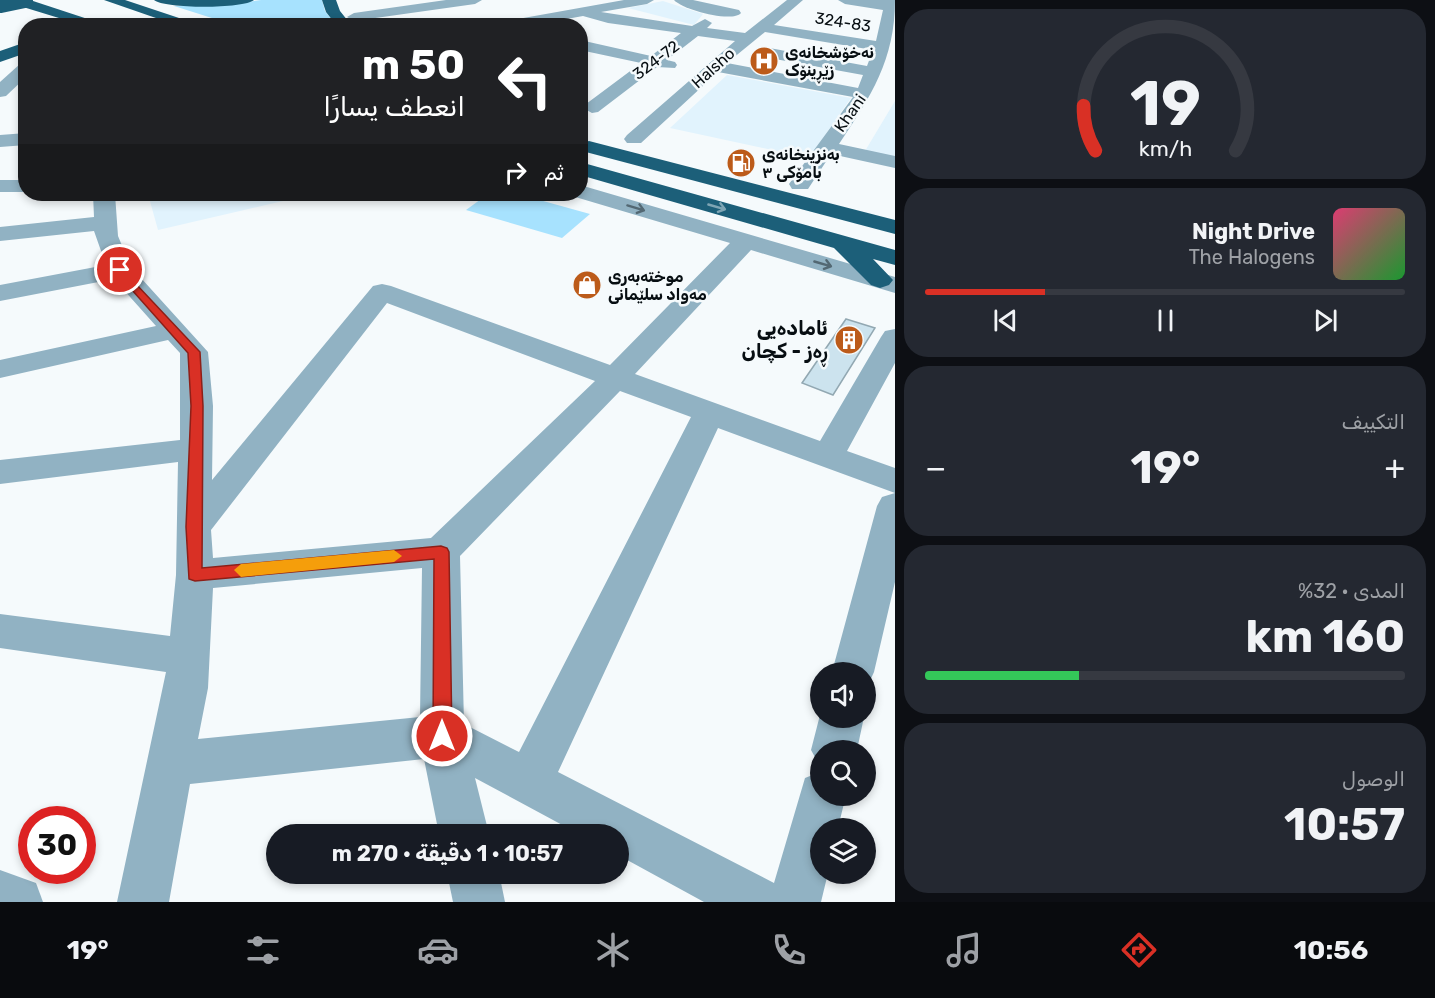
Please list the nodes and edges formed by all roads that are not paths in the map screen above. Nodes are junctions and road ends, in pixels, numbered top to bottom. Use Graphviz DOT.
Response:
graph roads {
  1 [pos="15,0"];
  2 [pos="25,0"];
  3 [pos="63,0"];
  4 [pos="111,0"];
  5 [pos="139,0"];
  6 [pos="161,0"];
  7 [pos="247,0"];
  8 [pos="329,0"];
  9 [pos="343,0"];
  10 [pos="468,0"];
  11 [pos="475,0"];
  12 [pos="647,0"];
  13 [pos="681,0"];
  14 [pos="845,0"];
  15 [pos="695,3"];
  16 [pos="892,4"];
  17 [pos="0,6"];
  18 [pos="46,8"];
  19 [pos="502,9"];
  20 [pos="763,11"];
  21 [pos="586,12"];
  22 [pos="471,17"];
  23 [pos="48,18"];
  24 [pos="69,18"];
  25 [pos="119,18"];
  26 [pos="170,18"];
  27 [pos="185,18"];
  28 [pos="344,18"];
  29 [pos="352,18"];
  30 [pos="379,18"];
  31 [pos="518,18"];
  32 [pos="557,18"];
  33 [pos="608,19"];
  34 [pos="655,27"];
  35 [pos="697,30"];
  36 [pos="588,31"];
  37 [pos="741,43"];
  38 [pos="588,47"];
  39 [pos="882,47"];
  40 [pos="18,50"];
  41 [pos="611,52"];
  42 [pos="0,57"];
  43 [pos="596,62"];
  44 [pos="654,63"];
  45 [pos="711,69"];
  46 [pos="18,75"];
  47 [pos="873,81"];
  48 [pos="0,92"];
  49 [pos="588,109"];
  50 [pos="588,114"];
  51 [pos="588,114"];
  52 [pos="629,125"];
  53 [pos="18,140"];
  54 [pos="0,141"];
  55 [pos="588,147"];
  56 [pos="826,147"];
  57 [pos="895,162"];
  58 [pos="588,170"];
  59 [pos="801,184"];
  60 [pos="0,186"];
  61 [pos="18,186"];
  62 [pos="588,193"];
  63 [pos="895,207"];
  64 [pos="104,208"];
  65 [pos="895,227"];
  66 [pos="0,234"];
  67 [pos="745,242"];
  68 [pos="843,243"];
  69 [pos="895,258"];
  70 [pos="120,270"];
  71 [pos="888,283"];
  72 [pos="0,293"];
  73 [pos="173,331"];
  74 [pos="895,337"];
  75 [pos="0,369"];
  76 [pos="617,376"];
  77 [pos="709,413"];
  78 [pos="197,448"];
  79 [pos="828,456"];
  80 [pos="0,472"];
  81 [pos="895,481"];
  82 [pos="895,506"];
  83 [pos="193,527"];
  84 [pos="441,552"];
  85 [pos="195,574"];
  86 [pos="0,631"];
  87 [pos="188,657"];
  88 [pos="856,662"];
  89 [pos="442,736"];
  90 [pos="171,764"];
  91 [pos="529,782"];
  92 [pos="819,806"];
  93 [pos="462,824"];
  94 [pos="475,884"];
  95 [pos="0,896"];
  96 [pos="17,902"];
  97 [pos="143,902"];
  98 [pos="479,902"];
  99 [pos="757,902"];
  100 [pos="795,902"];
  1 -- 18 [label="highway"];
  2 -- 17 [label="highway, bridge"];
  3 -- 25 [label="highway"];
  4 -- 26 [label="highway"];
  5 -- 27 [label="highway"];
  6 -- 7 [label="highway"];
  8 -- 28 [label="highway"];
  9 -- 29 [label="street"];
  10 -- 11 [label="street"];
  10 -- 22 [label="street"];
  10 -- 30 [label="street"];
  12 -- 21 [label="street"];
  13 -- 15 [label="street, 324-83"];
  14 -- 16 [label="street"];
  15 -- 20 [label="street, 324-83"];
  16 -- 39 [label="street, Khani"];
  18 -- 23 [label="highway"];
  18 -- 24 [label="highway"];
  19 -- 31 [label="street"];
  20 -- 35 [label="street, 324-72"];
  20 -- 37 [label="street, Halsho"];
  20 -- 39 [label="street, 324-83"];
  21 -- 32 [label="street"];
  21 -- 33 [label="street"];
  33 -- 34 [label="street"];
  33 -- 36 [label="street"];
  34 -- 35 [label="street"];
  34 -- 41 [label="street"];
  35 -- 37 [label="street"];
  35 -- 44 [label="street, 324-72"];
  37 -- 45 [label="street, Halsho"];
  37 -- 47 [label="street"];
  38 -- 41 [label="street"];
  39 -- 47 [label="street, Khani"];
  40 -- 42 [label="highway"];
  41 -- 43 [label="street"];
  41 -- 44 [label="street"];
  44 -- 45 [label="street"];
  44 -- 49 [label="street, 324-72"];
  45 -- 47 [label="street"];
  45 -- 52 [label="street, Halsho"];
  46 -- 48 [label="street"];
  47 -- 56 [label="street, Khani"];
  50 -- 52 [label="highway"];
  51 -- 52 [label="street"];
  52 -- 59 [label="highway"];
  53 -- 54 [label="street"];
  55 -- 65 [label="highway"];
  56 -- 57 [label="street"];
  56 -- 59 [label="street, Khani"];
  58 -- 68 [label="highway, one-way"];
  59 -- 63 [label="highway"];
  60 -- 61 [label="street"];
  62 -- 67 [label="street, one-way"];
  64 -- 66 [label="street"];
  64 -- 70 [label="street"];
  67 -- 71 [label="street, one-way"];
  67 -- 76 [label="street"];
  68 -- 69 [label="highway"];
  68 -- 71 [label="highway"];
  70 -- 72 [label="street"];
  70 -- 73 [label="street"];
  73 -- 75 [label="street"];
  73 -- 78 [label="street"];
  74 -- 79 [label="street"];
  76 -- 77 [label="street"];
  76 -- 83 [label="street"];
  76 -- 84 [label="street"];
  77 -- 79 [label="street"];
  77 -- 91 [label="street"];
  78 -- 80 [label="street"];
  78 -- 83 [label="street"];
  79 -- 81 [label="street"];
  82 -- 88 [label="street"];
  83 -- 85 [label="street"];
  84 -- 85 [label="street"];
  84 -- 89 [label="street"];
  85 -- 87 [label="street"];
  86 -- 87 [label="street"];
  87 -- 90 [label="street"];
  89 -- 90 [label="street"];
  89 -- 91 [label="street"];
  89 -- 93 [label="street"];
  90 -- 97 [label="street"];
  91 -- 99 [label="street"];
  92 -- 100 [label="street"];
  94 -- 98 [label="street"];
  95 -- 96 [label="street"];
}
